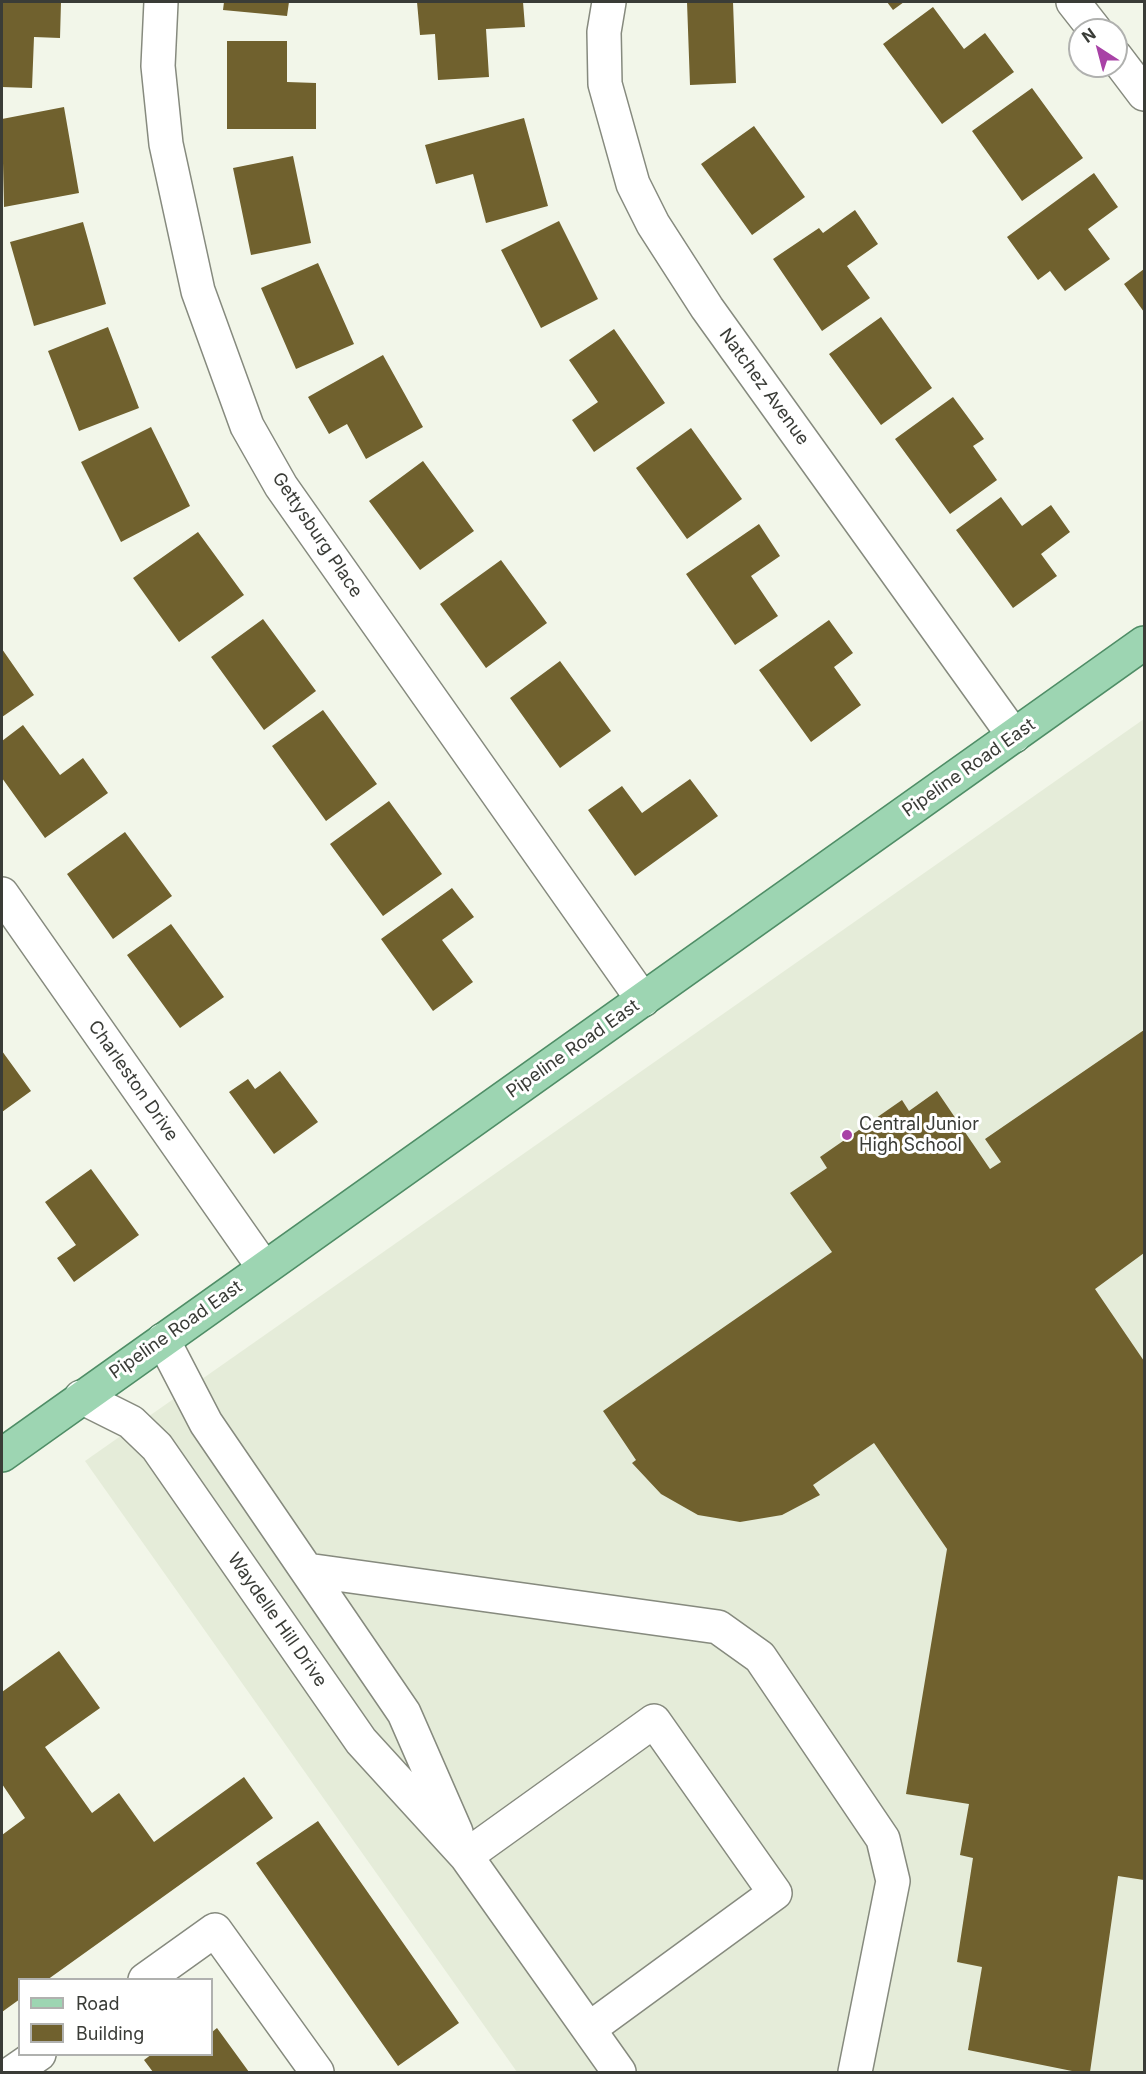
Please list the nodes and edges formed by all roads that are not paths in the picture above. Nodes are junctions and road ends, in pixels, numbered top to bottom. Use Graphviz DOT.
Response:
graph roads {
  1 [pos="161,2"];
  2 [pos="609,2"];
  3 [pos="1073,2"];
  4 [pos="1086,18"];
  5 [pos="1128,73"];
  6 [pos="1144,94"];
  7 [pos="1144,643"];
  8 [pos="1014,736"];
  9 [pos="2,894"];
  10 [pos="643,1000"];
  11 [pos="264,1268"];
  12 [pos="164,1340"];
  13 [pos="81,1397"];
  14 [pos="2,1455"];
  15 [pos="307,1570"];
  16 [pos="466,1856"];
  17 [pos="148,1978"];
  18 [pos="588,2029"];
  19 [pos="38,2056"];
  20 [pos="13,2073"];
  21 [pos="317,2073"];
  22 [pos="619,2073"];
  23 [pos="855,2073"];
  1 -- 10 [label="street, Gettysburg Place"];
  2 -- 8 [label="street, Natchez Avenue"];
  3 -- 4 [label="street"];
  5 -- 6 [label="street"];
  7 -- 8 [label="main road, Pipeline Road East"];
  8 -- 10 [label="main road, Pipeline Road East"];
  9 -- 11 [label="street, Charleston Drive"];
  10 -- 11 [label="main road, Pipeline Road East"];
  11 -- 12 [label="main road, Pipeline Road East"];
  12 -- 13 [label="main road, Pipeline Road East"];
  12 -- 15 [label="street, Waydelle Hill Drive"];
  13 -- 14 [label="main road, Pipeline Road East"];
  13 -- 16 [label="street, Waydelle Hill Drive"];
  15 -- 16 [label="street, Waydelle Hill Drive"];
  15 -- 23 [label="street"];
  16 -- 18 [label="street, Waydelle Hill Drive"];
  16 -- 18 [label="street"];
  17 -- 21 [label="street"];
  18 -- 22 [label="street, Waydelle Hill Drive"];
  19 -- 20 [label="street"];
}
